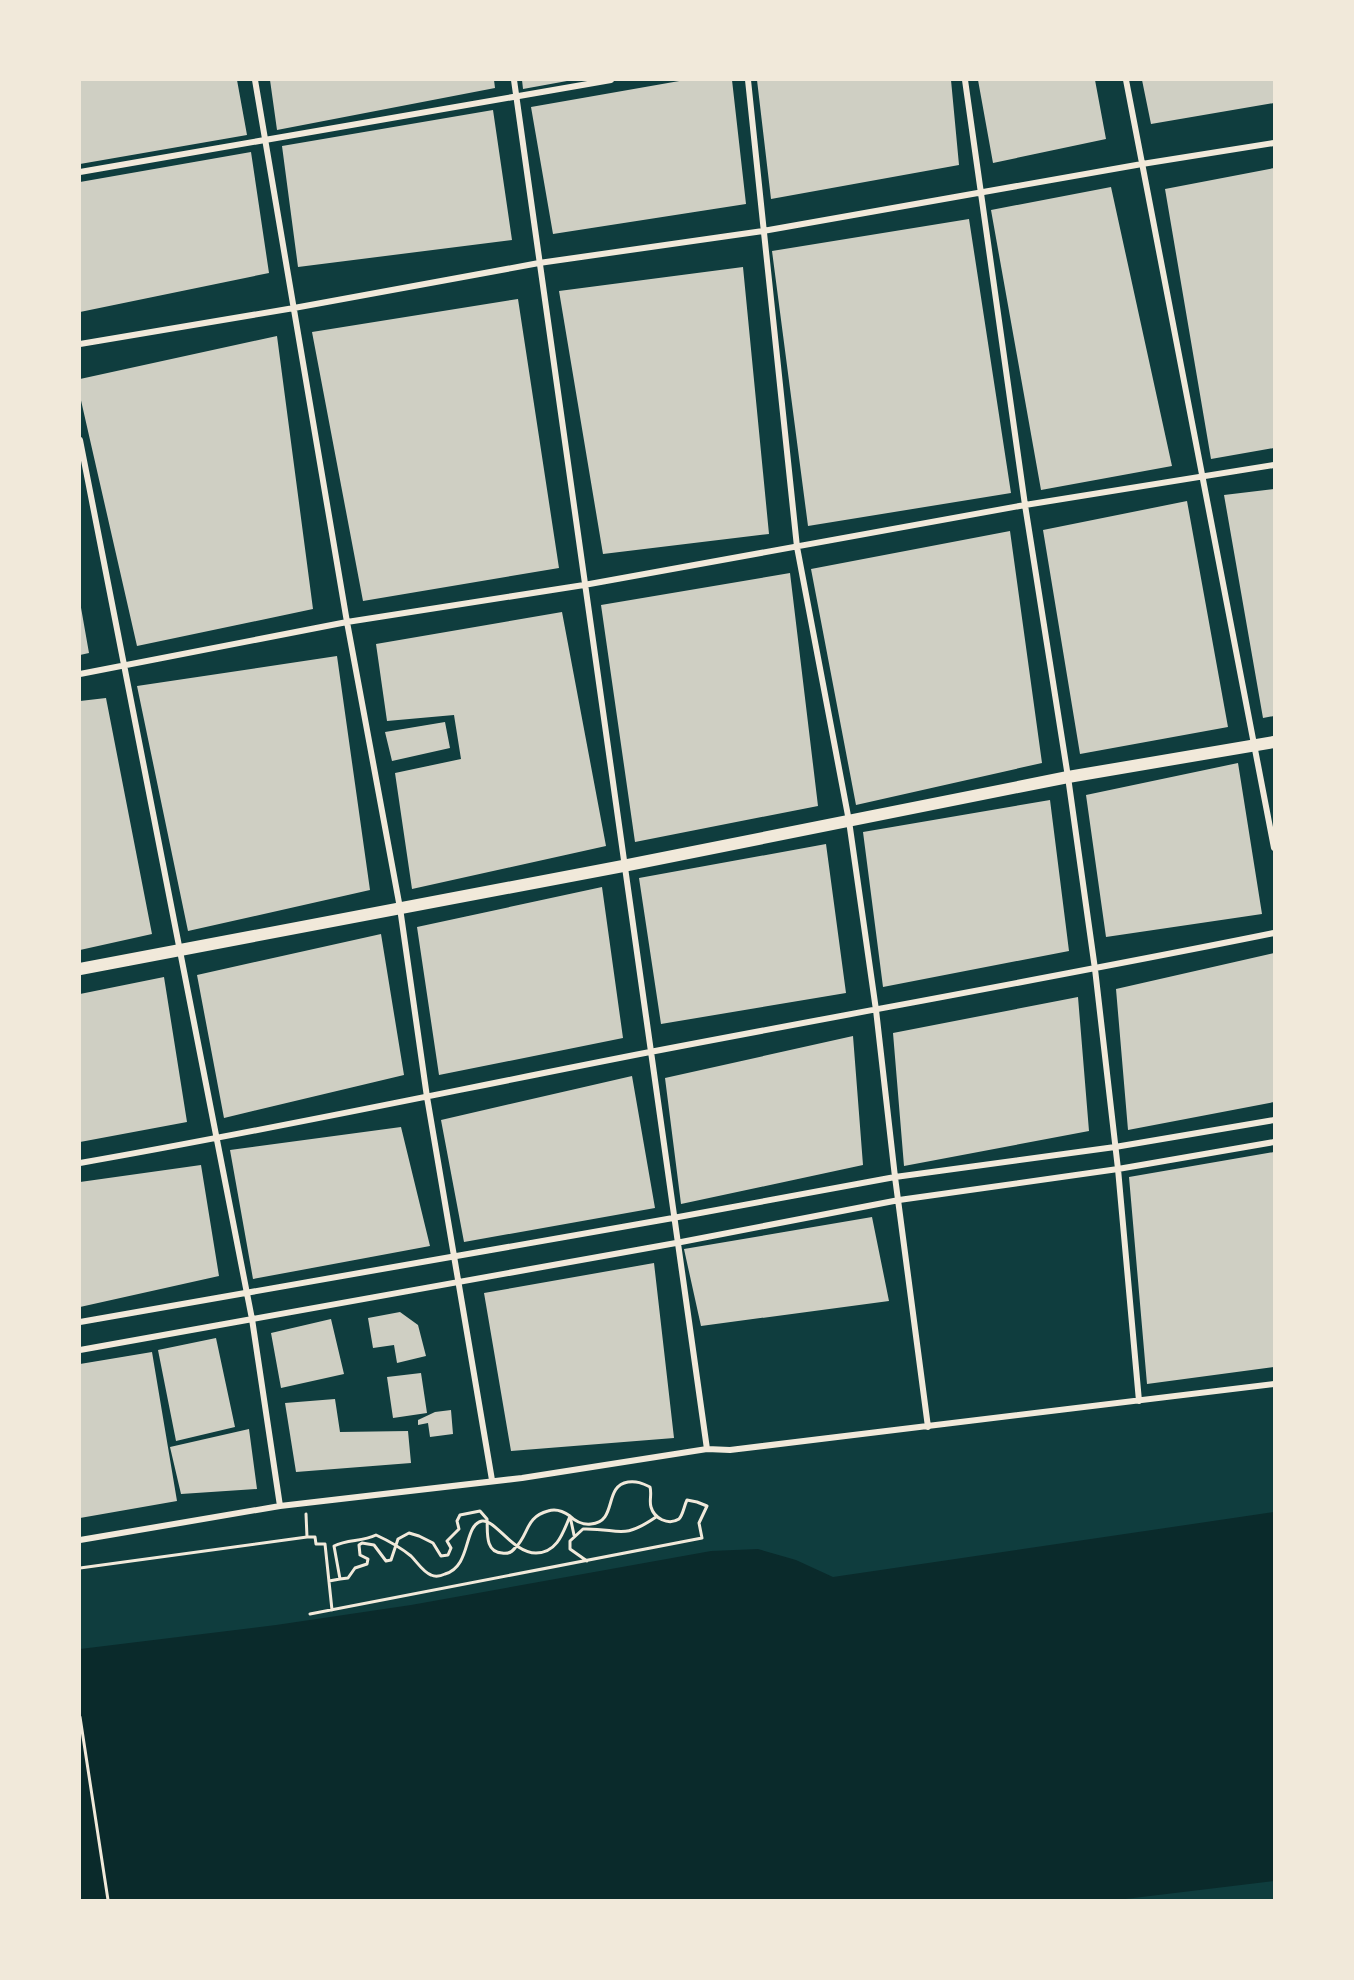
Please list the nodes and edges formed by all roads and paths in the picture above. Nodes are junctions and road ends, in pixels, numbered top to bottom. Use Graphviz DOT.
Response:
graph roads {
  1 [pos="255,80"];
  2 [pos="513,80"];
  3 [pos="611,80"];
  4 [pos="748,80"];
  5 [pos="965,80"];
  6 [pos="1126,80"];
  7 [pos="516,96"];
  8 [pos="265,140"];
  9 [pos="1275,142"];
  10 [pos="1142,164"];
  11 [pos="80,172"];
  12 [pos="982,193"];
  13 [pos="763,231"];
  14 [pos="539,263"];
  15 [pos="294,308"];
  16 [pos="80,344"];
  17 [pos="80,440"];
  18 [pos="1275,465"];
  19 [pos="1203,476"];
  20 [pos="1025,505"];
  21 [pos="797,548"];
  22 [pos="584,585"];
  23 [pos="347,622"];
  24 [pos="124,666"];
  25 [pos="80,674"];
  26 [pos="1275,742"];
  27 [pos="1254,746"];
  28 [pos="1068,777"];
  29 [pos="849,821"];
  30 [pos="1275,848"];
  31 [pos="623,866"];
  32 [pos="400,908"];
  33 [pos="1275,933"];
  34 [pos="180,950"];
  35 [pos="80,969"];
  36 [pos="1095,969"];
  37 [pos="876,1010"];
  38 [pos="650,1052"];
  39 [pos="428,1097"];
  40 [pos="1275,1120"];
  41 [pos="217,1139"];
  42 [pos="1275,1142"];
  43 [pos="1114,1147"];
  44 [pos="80,1163"];
  45 [pos="1118,1169"];
  46 [pos="895,1177"];
  47 [pos="899,1200"];
  48 [pos="673,1218"];
  49 [pos="676,1243"];
  50 [pos="454,1256"];
  51 [pos="459,1282"];
  52 [pos="247,1292"];
  53 [pos="252,1319"];
  54 [pos="80,1322"];
  55 [pos="80,1350"];
  56 [pos="1275,1384"];
  57 [pos="1139,1401"];
  58 [pos="928,1427"];
  59 [pos="707,1449"];
  60 [pos="492,1480"];
  61 [pos="305,1503"];
  62 [pos="280,1506"];
  63 [pos="570,1516"];
  64 [pos="656,1517"];
  65 [pos="488,1522"];
  66 [pos="574,1535"];
  67 [pos="308,1537"];
  68 [pos="80,1540"];
  69 [pos="395,1544"];
  70 [pos="517,1547"];
  71 [pos="587,1561"];
  72 [pos="80,1568"];
  73 [pos="340,1580"];
  74 [pos="329,1581"];
  75 [pos="332,1610"];
  76 [pos="310,1614"];
  77 [pos="80,1717"];
  78 [pos="108,1900"];
  1 -- 8 [label="street"];
  2 -- 7 [label="street"];
  3 -- 7 [label="street"];
  4 -- 13 [label="street"];
  5 -- 12 [label="street"];
  6 -- 10 [label="street"];
  7 -- 8 [label="street"];
  7 -- 14 [label="street"];
  8 -- 11 [label="street"];
  8 -- 15 [label="street"];
  9 -- 10 [label="street"];
  10 -- 12 [label="street"];
  10 -- 19 [label="street"];
  12 -- 13 [label="street"];
  12 -- 20 [label="street"];
  13 -- 14 [label="street"];
  13 -- 21 [label="street"];
  14 -- 15 [label="street"];
  14 -- 22 [label="street"];
  15 -- 16 [label="street"];
  15 -- 23 [label="street"];
  17 -- 24 [label="street"];
  18 -- 19 [label="street"];
  19 -- 20 [label="street"];
  19 -- 27 [label="street"];
  20 -- 21 [label="street"];
  20 -- 28 [label="street"];
  21 -- 22 [label="street"];
  21 -- 29 [label="street"];
  22 -- 23 [label="street"];
  22 -- 31 [label="street"];
  23 -- 24 [label="street"];
  23 -- 32 [label="street"];
  24 -- 25 [label="street"];
  24 -- 34 [label="street"];
  26 -- 27 [label="main road"];
  27 -- 28 [label="main road"];
  27 -- 30 [label="street"];
  28 -- 29 [label="main road"];
  28 -- 36 [label="street"];
  29 -- 31 [label="main road"];
  29 -- 37 [label="street"];
  31 -- 32 [label="main road"];
  31 -- 38 [label="street"];
  32 -- 34 [label="main road"];
  32 -- 39 [label="street"];
  33 -- 36 [label="street"];
  34 -- 35 [label="main road"];
  34 -- 41 [label="street"];
  36 -- 37 [label="street"];
  36 -- 43 [label="street"];
  37 -- 38 [label="street"];
  37 -- 46 [label="street"];
  38 -- 39 [label="street"];
  38 -- 48 [label="street"];
  39 -- 41 [label="street"];
  39 -- 50 [label="street"];
  40 -- 43 [label="street"];
  41 -- 44 [label="street"];
  41 -- 52 [label="street"];
  42 -- 45 [label="street"];
  43 -- 45 [label="street"];
  43 -- 46 [label="street"];
  45 -- 47 [label="street"];
  45 -- 57 [label="street"];
  46 -- 47 [label="street"];
  46 -- 48 [label="street"];
  47 -- 49 [label="street"];
  47 -- 58 [label="street"];
  48 -- 49 [label="street"];
  48 -- 50 [label="street"];
  49 -- 51 [label="street"];
  49 -- 59 [label="street"];
  50 -- 51 [label="street"];
  50 -- 52 [label="street"];
  51 -- 53 [label="street"];
  51 -- 60 [label="street"];
  52 -- 53 [label="street"];
  52 -- 54 [label="street"];
  53 -- 55 [label="street"];
  53 -- 62 [label="street"];
  56 -- 57 [label="street"];
  57 -- 58 [label="street"];
  58 -- 59 [label="street"];
  59 -- 60 [label="street"];
  60 -- 61 [label="street"];
  61 -- 62 [label="street"];
  61 -- 67 [label="path"];
  62 -- 68 [label="street"];
  63 -- 64 [label="path"];
  63 -- 66 [label="path"];
  63 -- 70 [label="path"];
  63 -- 70 [label="path"];
  64 -- 66 [label="path"];
  64 -- 71 [label="path"];
  65 -- 69 [label="path"];
  65 -- 69 [label="path"];
  65 -- 70 [label="path"];
  65 -- 70 [label="path"];
  66 -- 71 [label="path"];
  67 -- 72 [label="path"];
  67 -- 74 [label="path"];
  69 -- 73 [label="path"];
  69 -- 73 [label="path"];
  71 -- 75 [label="path"];
  73 -- 74 [label="path"];
  74 -- 75 [label="path"];
  75 -- 76 [label="path"];
  77 -- 78 [label="path"];
}
